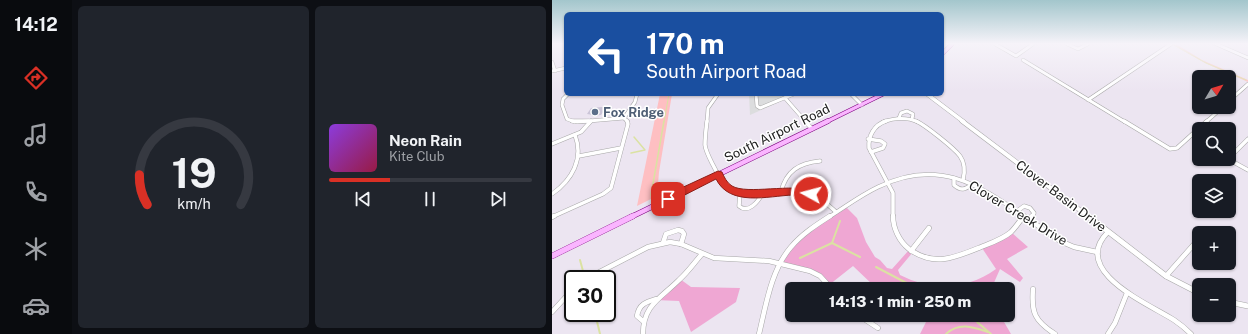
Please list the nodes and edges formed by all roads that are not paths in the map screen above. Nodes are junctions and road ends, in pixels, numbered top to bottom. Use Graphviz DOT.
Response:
graph roads {
  1 [pos="1023,60"];
  2 [pos="1149,60"];
  3 [pos="552,62"];
  4 [pos="564,68"];
  5 [pos="554,71"];
  6 [pos="1248,84"];
  7 [pos="1236,95"];
  8 [pos="566,96"];
  9 [pos="636,96"];
  10 [pos="717,96"];
  11 [pos="756,96"];
  12 [pos="790,96"];
  13 [pos="853,96"];
  14 [pos="879,96"];
  15 [pos="929,96"];
  16 [pos="785,98"];
  17 [pos="1088,100"];
  18 [pos="862,105"];
  19 [pos="1215,114"];
  20 [pos="624,118"];
  21 [pos="899,118"];
  22 [pos="912,119"];
  23 [pos="591,121"];
  24 [pos="812,129"];
  25 [pos="574,135"];
  26 [pos="868,139"];
  27 [pos="1248,139"];
  28 [pos="552,144"];
  29 [pos="621,148"];
  30 [pos="1236,151"];
  31 [pos="872,152"];
  32 [pos="579,156"];
  33 [pos="820,161"];
  34 [pos="1236,162"];
  35 [pos="1248,170"];
  36 [pos="718,174"];
  37 [pos="954,178"];
  38 [pos="963,180"];
  39 [pos="887,181"];
  40 [pos="972,184"];
  41 [pos="781,192"];
  42 [pos="552,194"];
  43 [pos="740,194"];
  44 [pos="762,194"];
  45 [pos="836,212"];
  46 [pos="1016,212"];
  47 [pos="552,217"];
  48 [pos="1023,217"];
  49 [pos="1030,221"];
  50 [pos="929,228"];
  51 [pos="1108,232"];
  52 [pos="662,243"];
  53 [pos="681,244"];
  54 [pos="1192,247"];
  55 [pos="911,251"];
  56 [pos="1097,252"];
  57 [pos="702,254"];
  58 [pos="552,256"];
  59 [pos="780,264"];
  60 [pos="603,270"];
  61 [pos="1166,276"];
  62 [pos="825,282"];
  63 [pos="1033,289"];
  64 [pos="1192,289"];
  65 [pos="1127,293"];
  66 [pos="657,298"];
  67 [pos="564,299"];
  68 [pos="1236,303"];
  69 [pos="1248,306"];
  70 [pos="552,312"];
  71 [pos="644,322"];
  72 [pos="869,322"];
  73 [pos="878,328"];
  74 [pos="643,334"];
  75 [pos="759,334"];
  76 [pos="1055,334"];
  77 [pos="1108,334"];
  78 [pos="1191,334"];
  1 -- 17 [label="street"];
  2 -- 17 [label="street"];
  3 -- 5 [label="street"];
  4 -- 5 [label="street"];
  6 -- 7 [label="street"];
  8 -- 23 [label="street"];
  9 -- 20 [label="street"];
  10 -- 36 [label="street"];
  11 -- 16 [label="street"];
  12 -- 16 [label="street"];
  13 -- 18 [label="street"];
  14 -- 18 [label="main road, South Airport Road"];
  15 -- 51 [label="street, Clover Basin Drive"];
  16 -- 24 [label="street"];
  17 -- 19 [label="street"];
  18 -- 24 [label="main road, South Airport Road"];
  20 -- 23 [label="street"];
  20 -- 29 [label="street"];
  21 -- 22 [label="street"];
  21 -- 22 [label="street"];
  21 -- 26 [label="street"];
  22 -- 38 [label="street"];
  23 -- 25 [label="street"];
  24 -- 36 [label="main road, South Airport Road"];
  25 -- 28 [label="street"];
  25 -- 32 [label="street"];
  26 -- 31 [label="street"];
  26 -- 31 [label="street"];
  27 -- 30 [label="street"];
  29 -- 32 [label="street"];
  29 -- 47 [label="street"];
  31 -- 39 [label="street"];
  32 -- 42 [label="street"];
  33 -- 41 [label="street"];
  34 -- 35 [label="street"];
  36 -- 43 [label="street"];
  36 -- 58 [label="main road, South Airport Road"];
  37 -- 38 [label="street, Clover Creek Drive"];
  37 -- 39 [label="street, Clover Creek Drive"];
  37 -- 40 [label="street"];
  38 -- 40 [label="street, Clover Creek Drive"];
  39 -- 45 [label="street, Clover Creek Drive"];
  39 -- 55 [label="street"];
  40 -- 46 [label="street, Clover Creek Drive"];
  41 -- 44 [label="street"];
  41 -- 45 [label="street"];
  43 -- 44 [label="street"];
  43 -- 44 [label="street"];
  45 -- 59 [label="street, Clover Creek Drive"];
  46 -- 48 [label="street, Clover Creek Drive"];
  46 -- 49 [label="street"];
  48 -- 49 [label="street, Clover Creek Drive"];
  48 -- 55 [label="street"];
  49 -- 56 [label="street, Clover Creek Drive"];
  50 -- 55 [label="street"];
  51 -- 56 [label="street"];
  51 -- 61 [label="street, Clover Basin Drive"];
  52 -- 53 [label="street"];
  52 -- 53 [label="street"];
  52 -- 60 [label="street"];
  53 -- 57 [label="street"];
  54 -- 61 [label="street"];
  56 -- 65 [label="street"];
  57 -- 59 [label="street"];
  57 -- 66 [label="street"];
  59 -- 62 [label="street"];
  59 -- 75 [label="street, Clover Creek Drive"];
  61 -- 64 [label="street, Clover Basin Drive"];
  63 -- 76 [label="street"];
  65 -- 77 [label="street"];
  65 -- 78 [label="street"];
  66 -- 71 [label="street"];
  66 -- 71 [label="street"];
  67 -- 70 [label="street"];
  68 -- 69 [label="street"];
  71 -- 74 [label="street"];
  72 -- 73 [label="street"];
}
